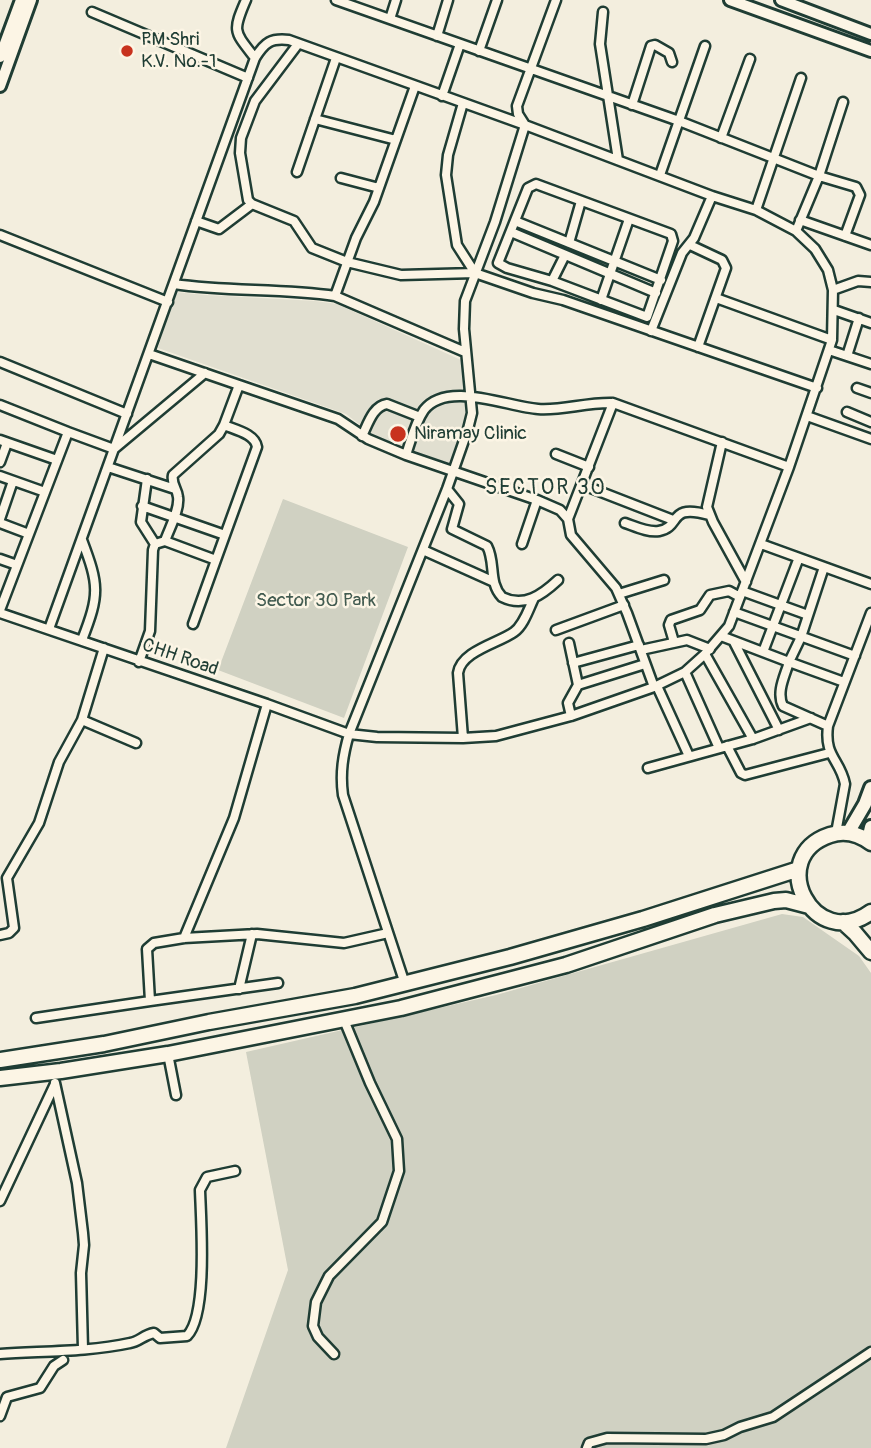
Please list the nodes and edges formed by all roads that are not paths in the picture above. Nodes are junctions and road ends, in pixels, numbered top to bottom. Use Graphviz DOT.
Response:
graph roads {
  1 [pos="21,0"];
  2 [pos="31,0"];
  3 [pos="246,0"];
  4 [pos="336,0"];
  5 [pos="396,0"];
  6 [pos="448,0"];
  7 [pos="497,0"];
  8 [pos="556,0"];
  9 [pos="730,0"];
  10 [pos="781,0"];
  11 [pos="92,12"];
  12 [pos="603,12"];
  13 [pos="390,19"];
  14 [pos="871,34"];
  15 [pos="437,36"];
  16 [pos="298,44"];
  17 [pos="460,44"];
  18 [pos="705,46"];
  19 [pos="479,51"];
  20 [pos="871,51"];
  21 [pos="0,57"];
  22 [pos="255,58"];
  23 [pos="336,58"];
  24 [pos="750,59"];
  25 [pos="672,62"];
  26 [pos="530,69"];
  27 [pos="248,78"];
  28 [pos="801,78"];
  29 [pos="0,86"];
  30 [pos="415,86"];
  31 [pos="442,96"];
  32 [pos="609,97"];
  33 [pos="843,102"];
  34 [pos="463,103"];
  35 [pos="632,105"];
  36 [pos="315,119"];
  37 [pos="679,121"];
  38 [pos="525,125"];
  39 [pos="721,138"];
  40 [pos="396,140"];
  41 [pos="773,158"];
  42 [pos="618,160"];
  43 [pos="297,172"];
  44 [pos="660,176"];
  45 [pos="819,176"];
  46 [pos="341,178"];
  47 [pos="379,188"];
  48 [pos="712,196"];
  49 [pos="581,201"];
  50 [pos="252,204"];
  51 [pos="756,210"];
  52 [pos="496,218"];
  53 [pos="629,219"];
  54 [pos="800,220"];
  55 [pos="196,221"];
  56 [pos="513,226"];
  57 [pos="796,231"];
  58 [pos="0,235"];
  59 [pos="845,236"];
  60 [pos="569,243"];
  61 [pos="690,245"];
  62 [pos="871,245"];
  63 [pos="565,255"];
  64 [pos="615,261"];
  65 [pos="348,262"];
  66 [pos="475,273"];
  67 [pos="610,274"];
  68 [pos="552,281"];
  69 [pos="871,282"];
  70 [pos="174,284"];
  71 [pos="658,286"];
  72 [pos="833,289"];
  73 [pos="667,290"];
  74 [pos="335,296"];
  75 [pos="716,298"];
  76 [pos="601,300"];
  77 [pos="168,302"];
  78 [pos="834,310"];
  79 [pos="859,318"];
  80 [pos="871,323"];
  81 [pos="651,331"];
  82 [pos="832,340"];
  83 [pos="698,347"];
  84 [pos="829,350"];
  85 [pos="465,352"];
  86 [pos="149,354"];
  87 [pos="847,356"];
  88 [pos="0,362"];
  89 [pos="871,365"];
  90 [pos="205,373"];
  91 [pos="239,385"];
  92 [pos="817,388"];
  93 [pos="857,388"];
  94 [pos="871,393"];
  95 [pos="471,396"];
  96 [pos="613,403"];
  97 [pos="0,405"];
  98 [pos="847,412"];
  99 [pos="127,414"];
  100 [pos="807,416"];
  101 [pos="420,417"];
  102 [pos="871,422"];
  103 [pos="224,425"];
  104 [pos="68,432"];
  105 [pos="362,436"];
  106 [pos="871,439"];
  107 [pos="4,441"];
  108 [pos="722,442"];
  109 [pos="114,449"];
  110 [pos="556,454"];
  111 [pos="406,455"];
  112 [pos="57,460"];
  113 [pos="0,463"];
  114 [pos="108,467"];
  115 [pos="589,467"];
  116 [pos="789,467"];
  117 [pos="454,471"];
  118 [pos="0,476"];
  119 [pos="147,479"];
  120 [pos="13,481"];
  121 [pos="583,485"];
  122 [pos="175,489"];
  123 [pos="447,489"];
  124 [pos="45,492"];
  125 [pos="537,500"];
  126 [pos="142,506"];
  127 [pos="709,515"];
  128 [pos="173,517"];
  129 [pos="568,519"];
  130 [pos="673,520"];
  131 [pos="0,521"];
  132 [pos="625,523"];
  133 [pos="29,534"];
  134 [pos="225,535"];
  135 [pos="82,540"];
  136 [pos="165,541"];
  137 [pos="155,544"];
  138 [pos="522,544"];
  139 [pos="761,544"];
  140 [pos="423,550"];
  141 [pos="0,559"];
  142 [pos="216,560"];
  143 [pos="798,560"];
  144 [pos="17,565"];
  145 [pos="824,568"];
  146 [pos="558,580"];
  147 [pos="664,580"];
  148 [pos="492,581"];
  149 [pos="871,584"];
  150 [pos="743,590"];
  151 [pos="618,594"];
  152 [pos="534,598"];
  153 [pos="624,605"];
  154 [pos="781,605"];
  155 [pos="0,611"];
  156 [pos="734,612"];
  157 [pos="871,613"];
  158 [pos="808,615"];
  159 [pos="193,624"];
  160 [pos="772,627"];
  161 [pos="49,629"];
  162 [pos="556,630"];
  163 [pos="721,636"];
  164 [pos="801,637"];
  165 [pos="82,640"];
  166 [pos="674,642"];
  167 [pos="734,642"];
  168 [pos="569,643"];
  169 [pos="104,648"];
  170 [pos="640,648"];
  171 [pos="707,652"];
  172 [pos="763,652"];
  173 [pos="855,656"];
  174 [pos="139,662"];
  175 [pos="789,662"];
  176 [pos="573,663"];
  177 [pos="645,664"];
  178 [pos="685,672"];
  179 [pos="844,682"];
  180 [pos="578,685"];
  181 [pos="655,687"];
  182 [pos="267,704"];
  183 [pos="571,716"];
  184 [pos="811,718"];
  185 [pos="82,720"];
  186 [pos="828,726"];
  187 [pos="779,730"];
  188 [pos="349,734"];
  189 [pos="463,738"];
  190 [pos="753,739"];
  191 [pos="136,743"];
  192 [pos="723,747"];
  193 [pos="829,753"];
  194 [pos="689,756"];
  195 [pos="648,768"];
  196 [pos="871,788"];
  197 [pos="842,833"];
  198 [pos="870,837"];
  199 [pos="799,869"];
  200 [pos="3,879"];
  201 [pos="809,906"];
  202 [pos="871,912"];
  203 [pos="843,922"];
  204 [pos="388,933"];
  205 [pos="0,934"];
  206 [pos="252,934"];
  207 [pos="184,938"];
  208 [pos="871,952"];
  209 [pos="278,983"];
  210 [pos="405,984"];
  211 [pos="239,989"];
  212 [pos="149,1001"];
  213 [pos="36,1018"];
  214 [pos="344,1020"];
  215 [pos="59,1051"];
  216 [pos="168,1054"];
  217 [pos="0,1060"];
  218 [pos="58,1077"];
  219 [pos="0,1078"];
  220 [pos="176,1095"];
  221 [pos="235,1171"];
  222 [pos="0,1201"];
  223 [pos="83,1349"];
  224 [pos="871,1352"];
  225 [pos="0,1354"];
  226 [pos="334,1354"];
  227 [pos="62,1360"];
  228 [pos="0,1416"];
  229 [pos="587,1448"];
  1 -- 21 [label="street"];
  2 -- 29 [label="street"];
  3 -- 22 [label="street"];
  4 -- 13 [label="street"];
  5 -- 13 [label="street"];
  6 -- 15 [label="street"];
  7 -- 19 [label="street"];
  8 -- 26 [label="street"];
  9 -- 20 [label="street"];
  10 -- 14 [label="street"];
  11 -- 27 [label="street"];
  12 -- 32 [label="street"];
  13 -- 15 [label="street"];
  15 -- 17 [label="street"];
  16 -- 22 [label="street, CHH Road"];
  16 -- 23 [label="street, CHH Road"];
  16 -- 50 [label="street"];
  17 -- 19 [label="street"];
  17 -- 31 [label="street"];
  18 -- 37 [label="street"];
  19 -- 26 [label="street"];
  22 -- 27 [label="street"];
  23 -- 30 [label="street, CHH Road"];
  23 -- 36 [label="street"];
  24 -- 39 [label="street"];
  25 -- 35 [label="street"];
  26 -- 32 [label="street"];
  26 -- 38 [label="street"];
  27 -- 55 [label="street"];
  28 -- 41 [label="street"];
  30 -- 31 [label="street, CHH Road"];
  30 -- 40 [label="street"];
  31 -- 34 [label="street, CHH Road"];
  32 -- 35 [label="street"];
  32 -- 42 [label="street"];
  33 -- 45 [label="street"];
  34 -- 38 [label="street, CHH Road"];
  34 -- 66 [label="street"];
  35 -- 37 [label="street"];
  36 -- 40 [label="street"];
  36 -- 43 [label="street"];
  37 -- 39 [label="street"];
  37 -- 44 [label="street"];
  38 -- 42 [label="street, CHH Road"];
  38 -- 52 [label="street"];
  39 -- 41 [label="street"];
  40 -- 47 [label="street"];
  41 -- 45 [label="street"];
  41 -- 51 [label="street"];
  42 -- 44 [label="street, CHH Road"];
  44 -- 48 [label="street, CHH Road"];
  45 -- 54 [label="street"];
  45 -- 59 [label="street"];
  46 -- 47 [label="street"];
  47 -- 65 [label="street"];
  48 -- 51 [label="street, CHH Road"];
  48 -- 61 [label="street"];
  49 -- 53 [label="street"];
  49 -- 56 [label="street"];
  49 -- 60 [label="street"];
  50 -- 55 [label="street"];
  50 -- 65 [label="street"];
  51 -- 57 [label="street, CHH Road"];
  52 -- 56 [label="street"];
  52 -- 66 [label="street"];
  53 -- 64 [label="street"];
  53 -- 71 [label="street"];
  54 -- 57 [label="street"];
  54 -- 59 [label="street"];
  55 -- 70 [label="street"];
  56 -- 60 [label="street"];
  56 -- 63 [label="street"];
  56 -- 68 [label="street"];
  57 -- 72 [label="street, CHH Road"];
  58 -- 77 [label="street"];
  59 -- 62 [label="street"];
  60 -- 64 [label="street"];
  61 -- 73 [label="street"];
  61 -- 75 [label="street"];
  63 -- 67 [label="street"];
  63 -- 68 [label="street"];
  64 -- 67 [label="street"];
  64 -- 71 [label="street"];
  65 -- 66 [label="street"];
  65 -- 74 [label="street"];
  66 -- 81 [label="street"];
  66 -- 85 [label="street"];
  67 -- 71 [label="street"];
  67 -- 76 [label="street"];
  68 -- 76 [label="street"];
  69 -- 72 [label="street"];
  70 -- 74 [label="street"];
  70 -- 77 [label="street"];
  71 -- 73 [label="street"];
  71 -- 76 [label="street"];
  72 -- 78 [label="street, CHH Road"];
  73 -- 81 [label="street"];
  74 -- 85 [label="street"];
  75 -- 82 [label="street"];
  75 -- 83 [label="street"];
  77 -- 86 [label="street"];
  78 -- 79 [label="street"];
  78 -- 82 [label="street, CHH Road"];
  79 -- 80 [label="street"];
  79 -- 87 [label="street"];
  81 -- 83 [label="street"];
  82 -- 84 [label="street, CHH Road"];
  83 -- 92 [label="street"];
  84 -- 87 [label="street"];
  84 -- 92 [label="street, CHH Road"];
  85 -- 95 [label="street"];
  86 -- 90 [label="street"];
  86 -- 99 [label="street"];
  87 -- 89 [label="street"];
  88 -- 99 [label="street"];
  90 -- 91 [label="street"];
  90 -- 109 [label="street"];
  91 -- 103 [label="street"];
  91 -- 105 [label="street"];
  92 -- 100 [label="street, CHH Road"];
  93 -- 94 [label="street"];
  95 -- 96 [label="street"];
  95 -- 101 [label="street"];
  95 -- 117 [label="street"];
  96 -- 108 [label="street"];
  96 -- 115 [label="street"];
  97 -- 104 [label="street"];
  98 -- 102 [label="street"];
  99 -- 109 [label="street"];
  100 -- 106 [label="street"];
  100 -- 116 [label="street, CHH Road"];
  101 -- 105 [label="street"];
  101 -- 111 [label="street"];
  103 -- 122 [label="street"];
  103 -- 134 [label="street"];
  104 -- 109 [label="street"];
  104 -- 112 [label="street"];
  105 -- 111 [label="street"];
  107 -- 112 [label="street"];
  107 -- 113 [label="street"];
  108 -- 116 [label="street"];
  108 -- 127 [label="street"];
  109 -- 114 [label="street"];
  110 -- 115 [label="street"];
  111 -- 117 [label="street"];
  112 -- 124 [label="street"];
  114 -- 119 [label="street"];
  114 -- 135 [label="street"];
  115 -- 121 [label="street"];
  116 -- 139 [label="street, CHH Road"];
  117 -- 123 [label="street"];
  117 -- 125 [label="street"];
  118 -- 120 [label="street"];
  119 -- 122 [label="street"];
  119 -- 126 [label="street"];
  120 -- 124 [label="street"];
  120 -- 131 [label="street"];
  121 -- 129 [label="street"];
  121 -- 130 [label="street"];
  122 -- 128 [label="street"];
  123 -- 140 [label="street"];
  123 -- 148 [label="street"];
  124 -- 133 [label="street"];
  125 -- 129 [label="street"];
  125 -- 138 [label="street"];
  126 -- 128 [label="street"];
  126 -- 137 [label="street"];
  127 -- 130 [label="street"];
  127 -- 150 [label="street"];
  128 -- 134 [label="street"];
  128 -- 136 [label="street"];
  129 -- 151 [label="street"];
  130 -- 132 [label="street"];
  131 -- 133 [label="street"];
  133 -- 144 [label="street"];
  134 -- 142 [label="street"];
  135 -- 161 [label="street"];
  135 -- 165 [label="street"];
  136 -- 137 [label="street"];
  136 -- 142 [label="street"];
  137 -- 174 [label="street"];
  139 -- 143 [label="street"];
  139 -- 150 [label="street, CHH Road"];
  140 -- 148 [label="street"];
  140 -- 188 [label="street"];
  141 -- 144 [label="street"];
  142 -- 159 [label="street"];
  143 -- 145 [label="street"];
  143 -- 154 [label="street"];
  144 -- 155 [label="street"];
  145 -- 149 [label="street"];
  145 -- 158 [label="street"];
  146 -- 152 [label="street"];
  147 -- 151 [label="street"];
  148 -- 152 [label="street"];
  150 -- 154 [label="street"];
  150 -- 156 [label="street, CHH Road"];
  150 -- 166 [label="street"];
  151 -- 153 [label="street"];
  152 -- 189 [label="street"];
  153 -- 162 [label="street"];
  153 -- 170 [label="street"];
  154 -- 158 [label="street"];
  154 -- 160 [label="street"];
  155 -- 161 [label="street, CHH Road"];
  156 -- 160 [label="street"];
  156 -- 163 [label="street, CHH Road"];
  157 -- 173 [label="street"];
  158 -- 164 [label="street"];
  160 -- 164 [label="street"];
  160 -- 172 [label="street"];
  161 -- 165 [label="street, CHH Road"];
  163 -- 167 [label="street"];
  163 -- 171 [label="street, CHH Road"];
  164 -- 173 [label="street"];
  164 -- 175 [label="street"];
  165 -- 169 [label="street, CHH Road"];
  166 -- 170 [label="street"];
  166 -- 171 [label="street"];
  167 -- 172 [label="street"];
  167 -- 187 [label="street"];
  168 -- 176 [label="street"];
  169 -- 174 [label="street, CHH Road"];
  169 -- 185 [label="street"];
  170 -- 176 [label="street"];
  170 -- 177 [label="street"];
  171 -- 178 [label="street, CHH Road"];
  171 -- 190 [label="street"];
  172 -- 175 [label="street"];
  173 -- 179 [label="street"];
  174 -- 182 [label="street, CHH Road"];
  175 -- 179 [label="street"];
  175 -- 184 [label="street"];
  176 -- 180 [label="street"];
  177 -- 180 [label="street"];
  177 -- 181 [label="street"];
  178 -- 181 [label="street, CHH Road"];
  178 -- 192 [label="street"];
  179 -- 186 [label="street"];
  180 -- 183 [label="street"];
  181 -- 183 [label="street, CHH Road"];
  181 -- 194 [label="street"];
  182 -- 188 [label="street, CHH Road"];
  182 -- 207 [label="street"];
  183 -- 189 [label="street, CHH Road"];
  184 -- 186 [label="street"];
  184 -- 187 [label="street"];
  185 -- 191 [label="street"];
  185 -- 200 [label="street"];
  186 -- 193 [label="street"];
  187 -- 190 [label="street"];
  188 -- 189 [label="street, CHH Road"];
  188 -- 204 [label="street"];
  190 -- 192 [label="street"];
  192 -- 193 [label="street"];
  192 -- 194 [label="street"];
  193 -- 197 [label="street"];
  194 -- 195 [label="street"];
  196 -- 197 [label="main road"];
  197 -- 198 [label="highway"];
  197 -- 199 [label="highway"];
  199 -- 201 [label="highway"];
  199 -- 210 [label="highway"];
  200 -- 205 [label="street"];
  201 -- 203 [label="highway"];
  201 -- 214 [label="highway"];
  202 -- 203 [label="highway"];
  203 -- 208 [label="highway"];
  204 -- 206 [label="street"];
  204 -- 210 [label="street"];
  206 -- 207 [label="street"];
  206 -- 211 [label="street"];
  207 -- 212 [label="street"];
  209 -- 211 [label="street"];
  210 -- 215 [label="highway"];
  211 -- 212 [label="street"];
  212 -- 213 [label="street"];
  214 -- 216 [label="highway"];
  214 -- 226 [label="street"];
  215 -- 217 [label="highway"];
  215 -- 218 [label="street"];
  216 -- 218 [label="highway"];
  216 -- 220 [label="street"];
  218 -- 219 [label="highway"];
  218 -- 222 [label="street"];
  218 -- 223 [label="street"];
  221 -- 223 [label="street"];
  223 -- 225 [label="street"];
  224 -- 229 [label="street"];
  227 -- 228 [label="street"];
}
